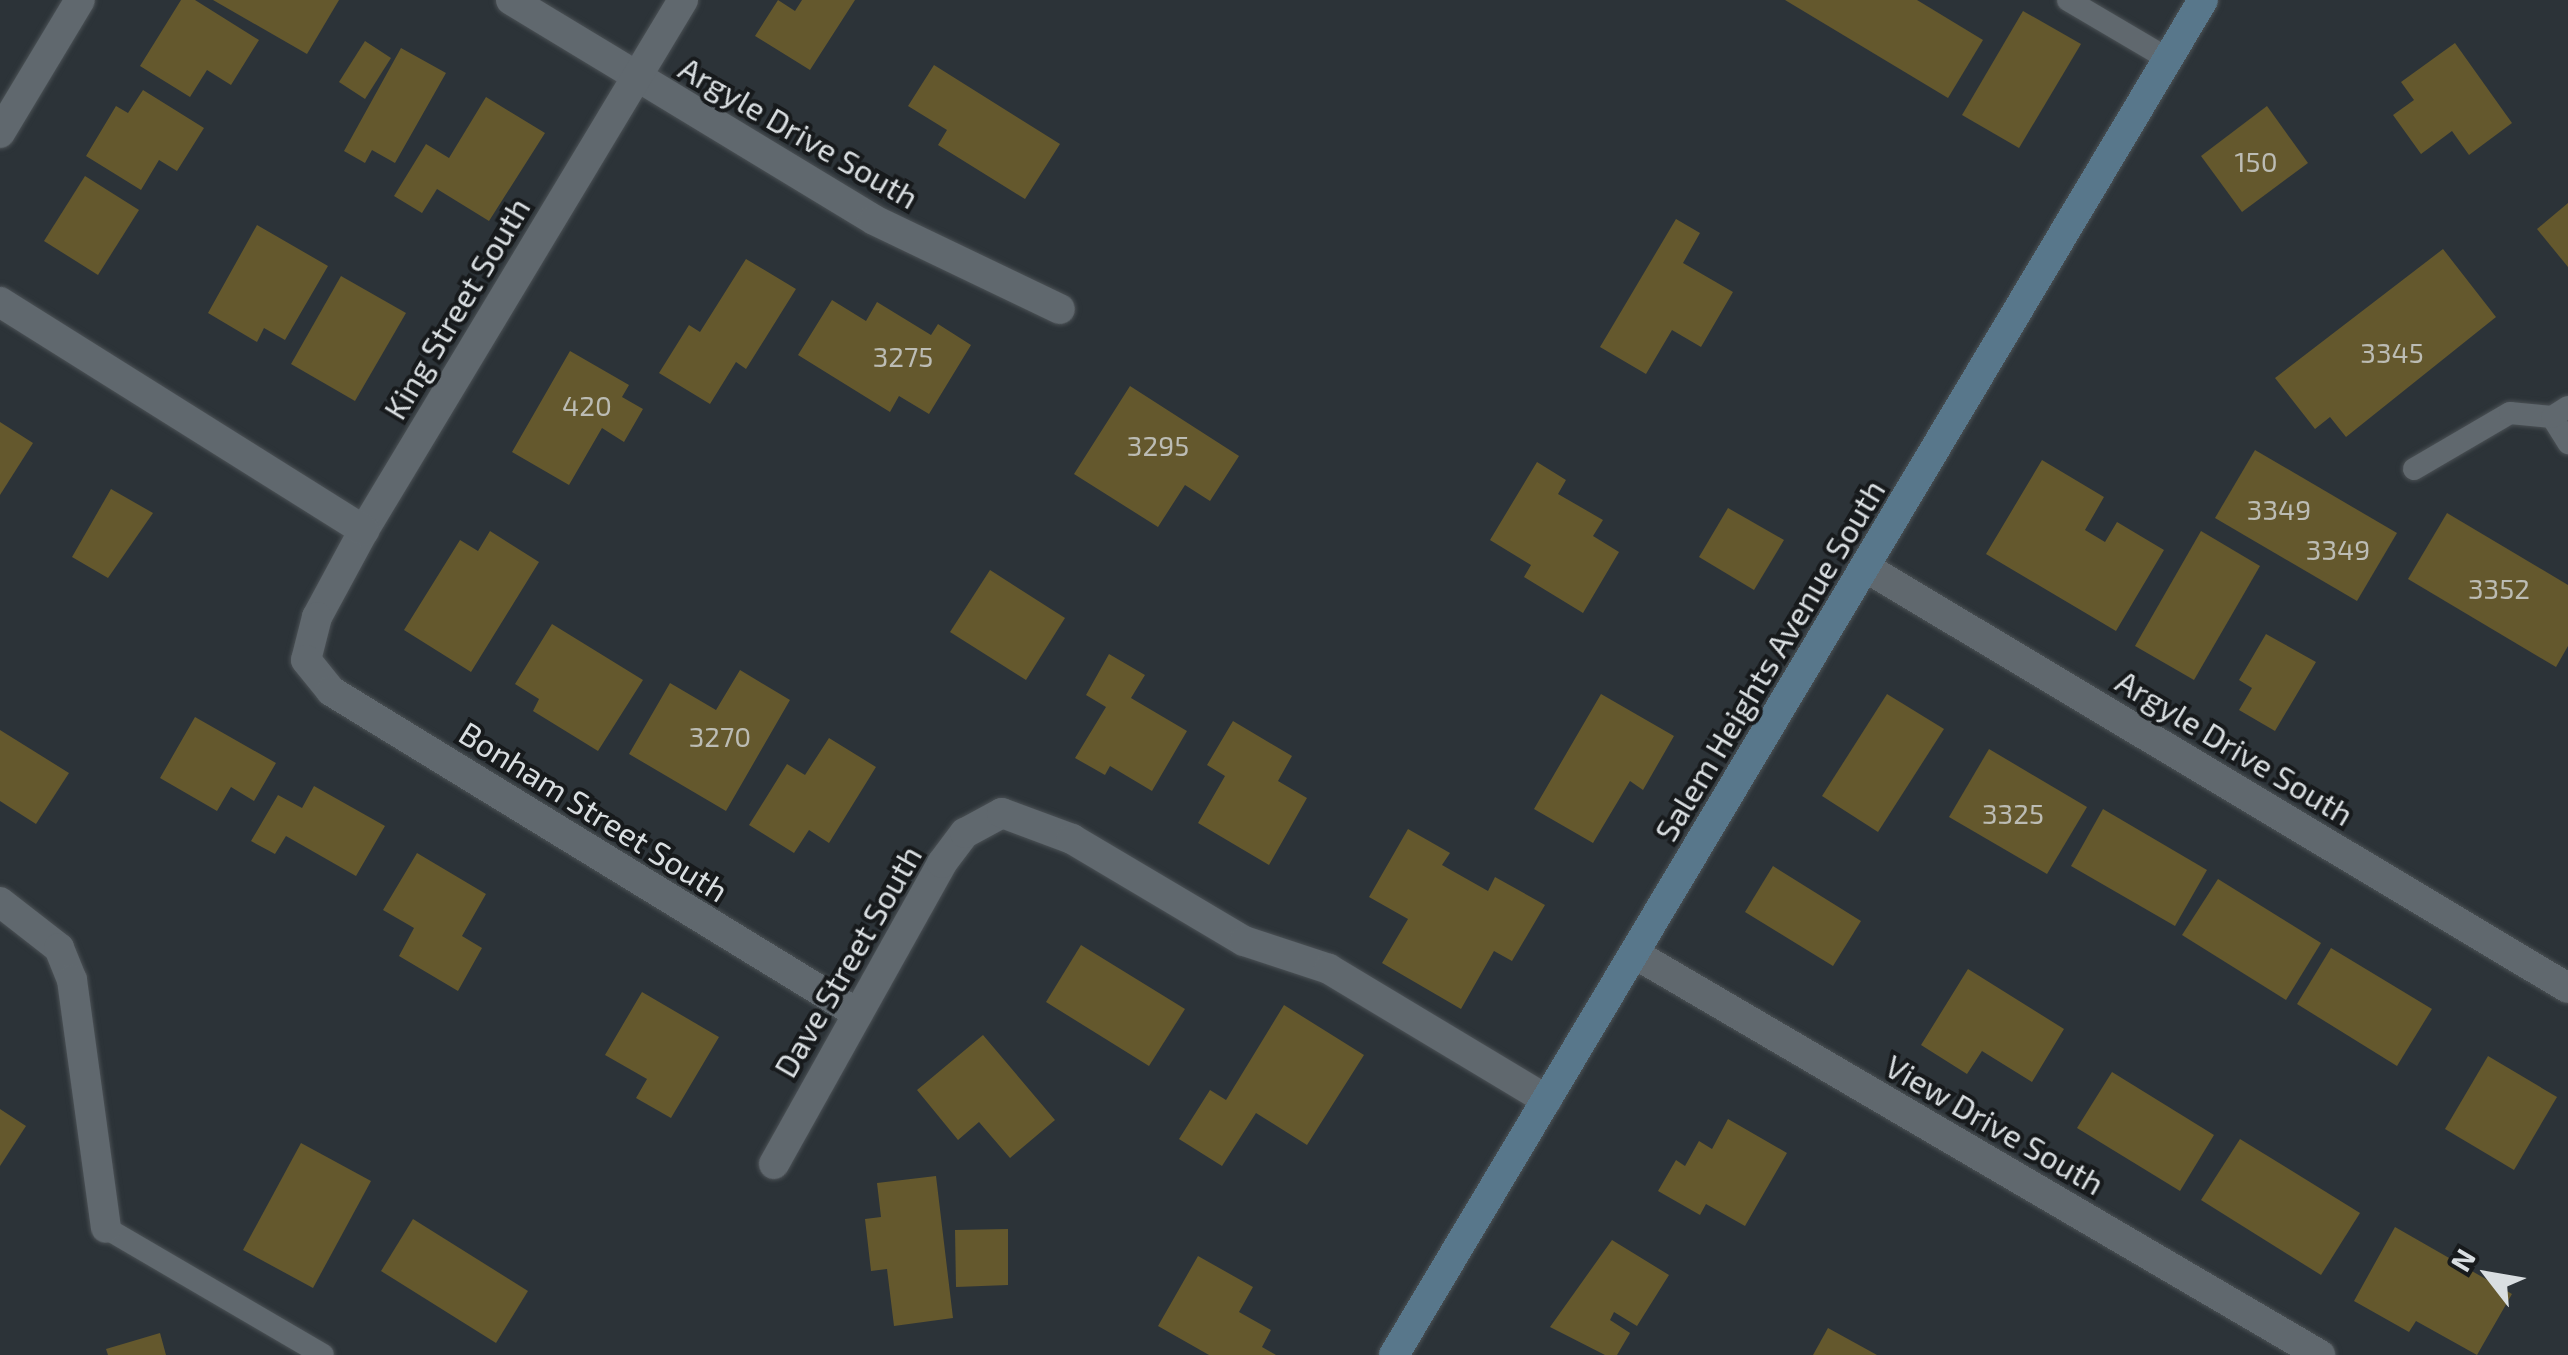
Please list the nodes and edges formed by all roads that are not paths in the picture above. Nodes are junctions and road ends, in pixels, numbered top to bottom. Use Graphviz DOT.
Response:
graph roads {
  1 [pos="80,0"];
  2 [pos="511,0"];
  3 [pos="682,0"];
  4 [pos="2068,0"];
  5 [pos="2203,0"];
  6 [pos="2168,59"];
  7 [pos="636,77"];
  8 [pos="0,133"];
  9 [pos="0,302"];
  10 [pos="1060,309"];
  11 [pos="2560,412"];
  12 [pos="2568,443"];
  13 [pos="2414,469"];
  14 [pos="364,530"];
  15 [pos="1866,567"];
  16 [pos="306,660"];
  17 [pos="0,902"];
  18 [pos="1635,954"];
  19 [pos="2568,988"];
  20 [pos="854,1012"];
  21 [pos="1547,1100"];
  22 [pos="774,1164"];
  23 [pos="106,1228"];
  24 [pos="323,1355"];
  25 [pos="1394,1355"];
  26 [pos="2320,1355"];
  1 -- 8 [label="street"];
  2 -- 7 [label="street, Argyle Drive South"];
  3 -- 7 [label="street, King Street South"];
  4 -- 6 [label="lane"];
  5 -- 6 [label="street, Salem Heights Avenue South"];
  6 -- 15 [label="street, Salem Heights Avenue South"];
  7 -- 10 [label="street, Argyle Drive South"];
  7 -- 14 [label="street, King Street South"];
  9 -- 14 [label="street"];
  11 -- 12 [label="lane"];
  11 -- 13 [label="lane"];
  14 -- 16 [label="street, King Street South"];
  15 -- 18 [label="street, Salem Heights Avenue South"];
  15 -- 19 [label="street, Argyle Drive South"];
  16 -- 20 [label="street, Bonham Street South"];
  17 -- 23 [label="street"];
  18 -- 21 [label="street, Salem Heights Avenue South"];
  18 -- 26 [label="street, View Drive South"];
  20 -- 21 [label="street, Dave Street South"];
  20 -- 22 [label="street, Dave Street South"];
  21 -- 25 [label="street, Salem Heights Avenue South"];
  23 -- 24 [label="lane"];
}
